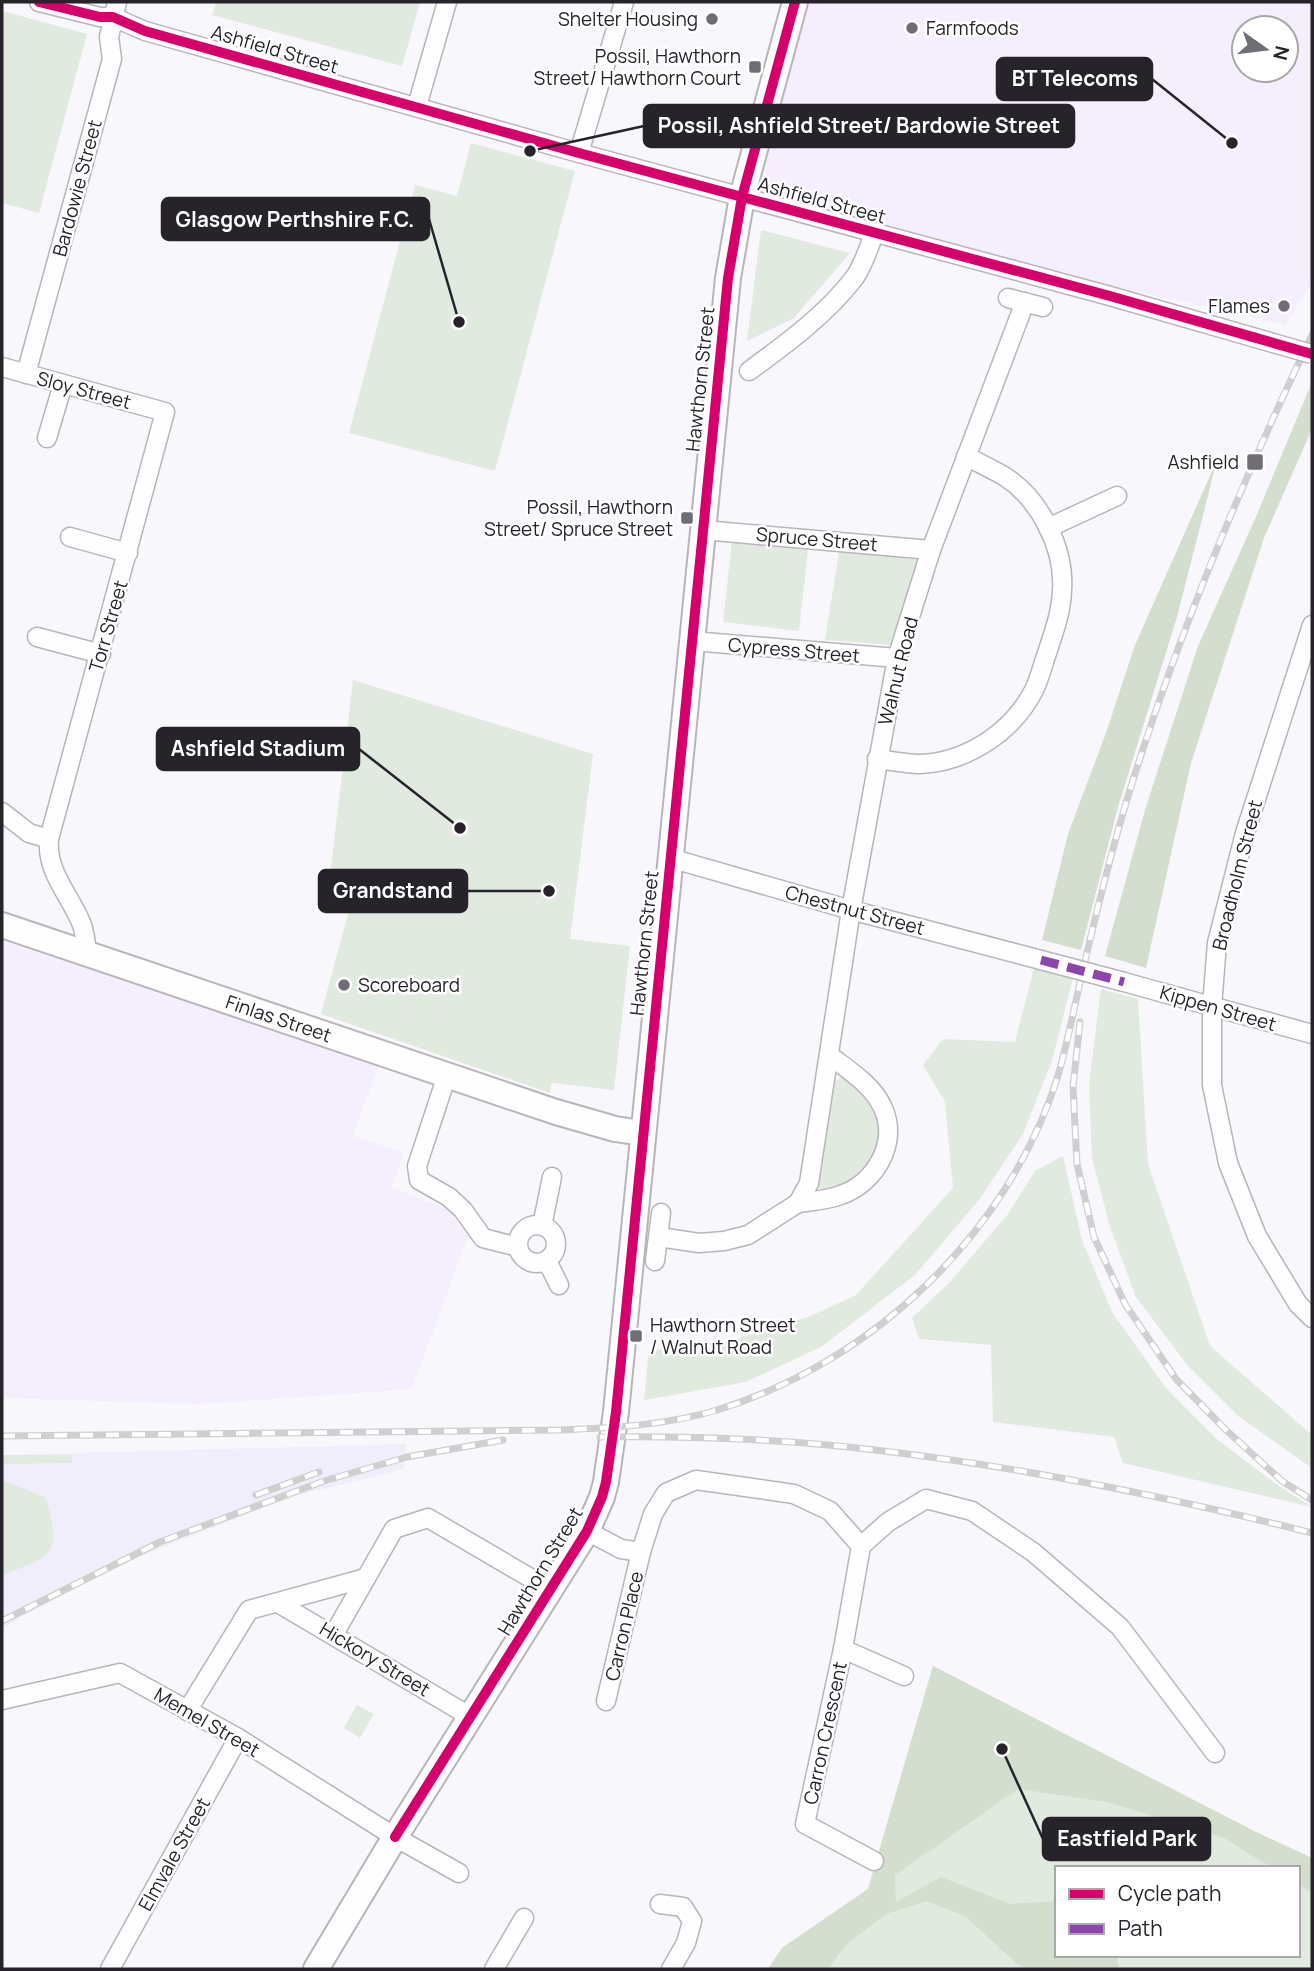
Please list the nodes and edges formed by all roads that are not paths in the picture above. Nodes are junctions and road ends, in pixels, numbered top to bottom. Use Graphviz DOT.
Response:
graph roads {
  1 [pos="39,2"];
  2 [pos="447,2"];
  3 [pos="624,2"];
  4 [pos="796,2"];
  5 [pos="115,9"];
  6 [pos="417,106"];
  7 [pos="579,153"];
  8 [pos="742,197"];
  9 [pos="875,232"];
  10 [pos="1043,307"];
  11 [pos="1312,354"];
  12 [pos="2,367"];
  13 [pos="749,372"];
  14 [pos="26,374"];
  15 [pos="63,384"];
  16 [pos="165,412"];
  17 [pos="47,438"];
  18 [pos="966,456"];
  19 [pos="1117,496"];
  20 [pos="1048,528"];
  21 [pos="703,530"];
  22 [pos="70,537"];
  23 [pos="931,550"];
  24 [pos="128,553"];
  25 [pos="1312,625"];
  26 [pos="37,636"];
  27 [pos="692,641"];
  28 [pos="101,654"];
  29 [pos="897,658"];
  30 [pos="877,759"];
  31 [pos="2,812"];
  32 [pos="49,839"];
  33 [pos="670,858"];
  34 [pos="851,911"];
  35 [pos="2,925"];
  36 [pos="87,952"];
  37 [pos="1124,982"];
  38 [pos="1212,1007"];
  39 [pos="1312,1034"];
  40 [pos="829,1055"];
  41 [pos="447,1075"];
  42 [pos="642,1133"];
  43 [pos="552,1177"];
  44 [pos="798,1203"];
  45 [pos="661,1213"];
  46 [pos="542,1226"];
  47 [pos="659,1237"];
  48 [pos="518,1247"];
  49 [pos="547,1261"];
  50 [pos="655,1261"];
  51 [pos="559,1285"];
  52 [pos="1312,1318"];
  53 [pos="587,1531"];
  54 [pos="860,1546"];
  55 [pos="641,1552"];
  56 [pos="366,1578"];
  57 [pos="551,1590"];
  58 [pos="278,1603"];
  59 [pos="334,1634"];
  60 [pos="843,1649"];
  61 [pos="904,1676"];
  62 [pos="2,1700"];
  63 [pos="606,1701"];
  64 [pos="187,1711"];
  65 [pos="471,1717"];
  66 [pos="238,1738"];
  67 [pos="1215,1753"];
  68 [pos="395,1837"];
  69 [pos="874,1861"];
  70 [pos="459,1873"];
  71 [pos="660,1904"];
  72 [pos="524,1918"];
  73 [pos="110,1969"];
  74 [pos="316,1969"];
  75 [pos="494,1969"];
  76 [pos="671,1969"];
  1 -- 5 [label="street, Ashfield Street"];
  2 -- 6 [label="street"];
  3 -- 7 [label="street"];
  4 -- 8 [label="main road, Hawthorn Street"];
  5 -- 6 [label="street, Ashfield Street"];
  5 -- 14 [label="street, Bardowie Street"];
  6 -- 7 [label="street, Ashfield Street"];
  7 -- 8 [label="street, Ashfield Street"];
  8 -- 9 [label="street, Ashfield Street"];
  8 -- 21 [label="main road, Hawthorn Street"];
  9 -- 11 [label="street, Ashfield Street, bridge"];
  9 -- 13 [label="street"];
  10 -- 18 [label="street, Walnut Road"];
  12 -- 14 [label="street, Sloy Street"];
  14 -- 15 [label="street, Sloy Street"];
  15 -- 16 [label="street, Sloy Street"];
  15 -- 17 [label="street"];
  16 -- 24 [label="street, Torr Street"];
  18 -- 20 [label="street"];
  18 -- 23 [label="street, Walnut Road"];
  19 -- 20 [label="street"];
  20 -- 30 [label="street"];
  21 -- 23 [label="street, Spruce Street"];
  21 -- 27 [label="main road, Hawthorn Street"];
  22 -- 24 [label="street"];
  23 -- 29 [label="street, Walnut Road"];
  24 -- 28 [label="street, Torr Street"];
  25 -- 38 [label="street, Broadholm Street"];
  26 -- 28 [label="street"];
  27 -- 29 [label="street, Cypress Street"];
  27 -- 33 [label="main road, Hawthorn Street"];
  28 -- 32 [label="street, Torr Street"];
  29 -- 30 [label="street, Walnut Road"];
  30 -- 34 [label="street, Walnut Road"];
  31 -- 32 [label="street"];
  32 -- 36 [label="street"];
  33 -- 34 [label="street, Chestnut Street"];
  33 -- 42 [label="main road, Hawthorn Street"];
  34 -- 37 [label="street, Chestnut Street, bridge"];
  34 -- 40 [label="street, Walnut Road"];
  35 -- 36 [label="main road, Finlas Street"];
  36 -- 41 [label="main road, Finlas Street"];
  37 -- 38 [label="street, Kippen Street"];
  38 -- 39 [label="street, Kippen Street"];
  38 -- 52 [label="street, Broadholm Street"];
  40 -- 44 [label="street, Walnut Road"];
  40 -- 44 [label="street"];
  41 -- 42 [label="main road, Finlas Street"];
  41 -- 48 [label="street"];
  42 -- 53 [label="main road, Hawthorn Street"];
  43 -- 46 [label="street"];
  44 -- 47 [label="street"];
  45 -- 47 [label="street"];
  46 -- 48 [label="street"];
  46 -- 49 [label="street"];
  47 -- 50 [label="street"];
  48 -- 49 [label="street"];
  49 -- 51 [label="street"];
  53 -- 55 [label="street"];
  53 -- 57 [label="main road, Hawthorn Street"];
  54 -- 55 [label="street"];
  54 -- 60 [label="street, Carron Crescent"];
  54 -- 67 [label="street"];
  55 -- 63 [label="street, Carron Place"];
  56 -- 57 [label="street"];
  56 -- 58 [label="street"];
  56 -- 59 [label="street"];
  57 -- 65 [label="main road, Hawthorn Street"];
  58 -- 59 [label="street, Hickory Street"];
  58 -- 64 [label="street"];
  59 -- 65 [label="street, Hickory Street"];
  60 -- 61 [label="street, Carron Crescent"];
  60 -- 69 [label="street, Carron Crescent"];
  62 -- 64 [label="street, Memel Street"];
  64 -- 66 [label="street, Memel Street"];
  65 -- 68 [label="main road, Hawthorn Street"];
  66 -- 68 [label="street, Memel Street"];
  66 -- 73 [label="street, Elmvale Street"];
  68 -- 70 [label="street, Memel Street"];
  68 -- 74 [label="main road, Hawthorn Street"];
  71 -- 76 [label="street"];
  72 -- 75 [label="street"];
}
